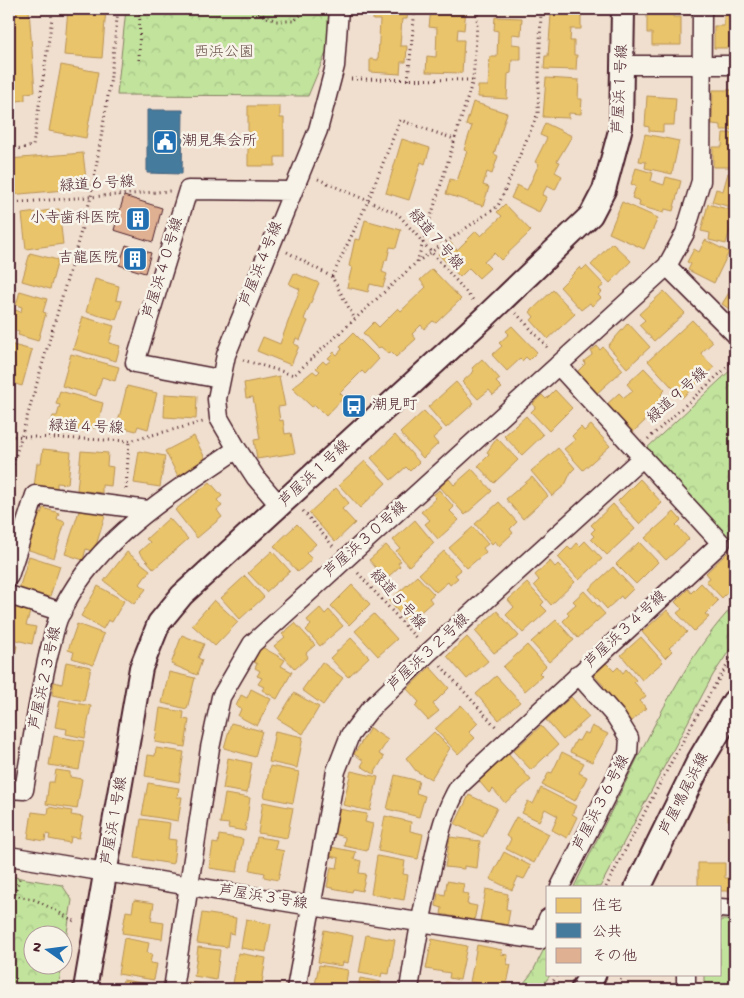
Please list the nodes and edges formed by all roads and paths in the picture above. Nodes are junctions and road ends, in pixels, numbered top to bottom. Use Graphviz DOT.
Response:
graph roads {
  1 [pos="50,9"];
  2 [pos="118,9"];
  3 [pos="140,9"];
  4 [pos="249,9"];
  5 [pos="307,9"];
  6 [pos="340,9"];
  7 [pos="415,9"];
  8 [pos="478,9"];
  9 [pos="541,9"];
  10 [pos="622,9"];
  11 [pos="702,9"];
  12 [pos="140,60"];
  13 [pos="624,65"];
  14 [pos="701,65"];
  15 [pos="735,65"];
  16 [pos="333,79"];
  17 [pos="408,80"];
  18 [pos="473,80"];
  19 [pos="454,140"];
  20 [pos="9,150"];
  21 [pos="300,170"];
  22 [pos="188,190"];
  23 [pos="292,191"];
  24 [pos="91,197"];
  25 [pos="368,201"];
  26 [pos="9,203"];
  27 [pos="271,243"];
  28 [pos="422,244"];
  29 [pos="430,253"];
  30 [pos="417,262"];
  31 [pos="667,266"];
  32 [pos="332,277"];
  33 [pos="504,299"];
  34 [pos="486,316"];
  35 [pos="355,319"];
  36 [pos="735,334"];
  37 [pos="226,355"];
  38 [pos="735,360"];
  39 [pos="560,364"];
  40 [pos="220,379"];
  41 [pos="219,418"];
  42 [pos="9,436"];
  43 [pos="21,437"];
  44 [pos="129,441"];
  45 [pos="237,449"];
  46 [pos="640,453"];
  47 [pos="9,479"];
  48 [pos="285,501"];
  49 [pos="124,507"];
  50 [pos="148,510"];
  51 [pos="345,558"];
  52 [pos="9,576"];
  53 [pos="9,595"];
  54 [pos="62,612"];
  55 [pos="429,652"];
  56 [pos="735,653"];
  57 [pos="578,674"];
  58 [pos="735,702"];
  59 [pos="507,740"];
  60 [pos="9,789"];
  61 [pos="9,856"];
  62 [pos="106,872"];
  63 [pos="189,886"];
  64 [pos="561,886"];
  65 [pos="607,886"];
  66 [pos="638,886"];
  67 [pos="9,894"];
  68 [pos="311,906"];
  69 [pos="722,908"];
  70 [pos="735,909"];
  71 [pos="76,922"];
  72 [pos="420,922"];
  73 [pos="546,924"];
  74 [pos="557,976"];
  75 [pos="592,976"];
  76 [pos="622,976"];
  77 [pos="686,976"];
  78 [pos="85,989"];
  79 [pos="173,989"];
  80 [pos="296,989"];
  81 [pos="409,989"];
  82 [pos="548,989"];
  83 [pos="584,989"];
  84 [pos="616,989"];
  85 [pos="686,989"];
  1 -- 20 [label="path"];
  2 -- 24 [label="path"];
  3 -- 12 [label="path"];
  4 -- 5 [label="path"];
  6 -- 16 [label="street, 芦屋浜４号線"];
  7 -- 17 [label="path"];
  8 -- 18 [label="path"];
  9 -- 29 [label="path"];
  10 -- 13 [label="street, 芦屋浜１号線"];
  11 -- 14 [label="street, 芦屋浜３０号線"];
  13 -- 14 [label="street"];
  13 -- 33 [label="street, 芦屋浜１号線"];
  14 -- 15 [label="street"];
  14 -- 31 [label="street, 芦屋浜３０号線"];
  16 -- 17 [label="path"];
  16 -- 21 [label="street, 芦屋浜４号線"];
  17 -- 18 [label="path"];
  18 -- 19 [label="path"];
  19 -- 25 [label="path"];
  19 -- 28 [label="path"];
  21 -- 23 [label="street, 芦屋浜４号線"];
  21 -- 25 [label="path, 緑道７号線"];
  22 -- 23 [label="street"];
  22 -- 24 [label="path, 緑道６号線"];
  22 -- 40 [label="street, 芦屋浜４０号線"];
  23 -- 27 [label="street, 芦屋浜４号線"];
  24 -- 26 [label="path, 緑道６号線"];
  24 -- 43 [label="path"];
  25 -- 28 [label="path, 緑道７号線"];
  25 -- 32 [label="path"];
  27 -- 32 [label="path"];
  27 -- 37 [label="street, 芦屋浜４号線"];
  28 -- 29 [label="path, 緑道７号線"];
  28 -- 30 [label="path"];
  29 -- 30 [label="path"];
  29 -- 34 [label="path, 緑道７号線"];
  30 -- 35 [label="path"];
  31 -- 36 [label="street"];
  31 -- 39 [label="street, 芦屋浜３０号線"];
  32 -- 35 [label="path"];
  33 -- 34 [label="street, 芦屋浜１号線"];
  33 -- 39 [label="path"];
  34 -- 48 [label="street, 芦屋浜１号線"];
  35 -- 37 [label="path"];
  37 -- 40 [label="street, 芦屋浜４号線"];
  38 -- 46 [label="path, 緑道９号線"];
  39 -- 46 [label="street, 芦屋浜３４号線"];
  39 -- 51 [label="street, 芦屋浜３０号線"];
  40 -- 41 [label="street, 芦屋浜４号線"];
  41 -- 44 [label="path, 緑道４号線"];
  41 -- 45 [label="street, 芦屋浜４号線"];
  42 -- 43 [label="path, 緑道４号線"];
  43 -- 44 [label="path, 緑道４号線"];
  43 -- 47 [label="path"];
  44 -- 49 [label="path"];
  45 -- 48 [label="street, 芦屋浜４号線"];
  45 -- 50 [label="street, 芦屋浜２３号線"];
  46 -- 55 [label="street, 芦屋浜３２号線"];
  46 -- 57 [label="street, 芦屋浜３４号線"];
  48 -- 51 [label="path, 緑道５号線"];
  48 -- 62 [label="street, 芦屋浜１号線"];
  49 -- 50 [label="street"];
  49 -- 52 [label="street"];
  50 -- 54 [label="street, 芦屋浜２３号線"];
  51 -- 55 [label="path, 緑道５号線"];
  51 -- 63 [label="street, 芦屋浜３０号線"];
  53 -- 54 [label="street"];
  54 -- 60 [label="street, 芦屋浜２３号線"];
  55 -- 59 [label="path, 緑道５号線"];
  55 -- 68 [label="street, 芦屋浜３２号線"];
  56 -- 65 [label="path"];
  57 -- 59 [label="street, 芦屋浜３４号線"];
  57 -- 64 [label="street, 芦屋浜３６号線"];
  58 -- 66 [label="main road, 芦屋鳴尾浜線"];
  59 -- 72 [label="street, 芦屋浜３４号線"];
  61 -- 62 [label="street, 芦屋浜３号線"];
  62 -- 63 [label="street, 芦屋浜３号線"];
  62 -- 78 [label="street, 芦屋浜１号線"];
  63 -- 68 [label="street, 芦屋浜３号線"];
  63 -- 79 [label="street, 芦屋浜３０号線"];
  67 -- 71 [label="path"];
  68 -- 72 [label="street, 芦屋浜３号線"];
  68 -- 80 [label="street, 芦屋浜３２号線"];
  69 -- 70 [label="street"];
  72 -- 73 [label="street"];
  72 -- 81 [label="street, 芦屋浜３４号線"];
  74 -- 82 [label="path"];
  75 -- 83 [label="main road"];
  76 -- 84 [label="path"];
  77 -- 85 [label="street"];
}
